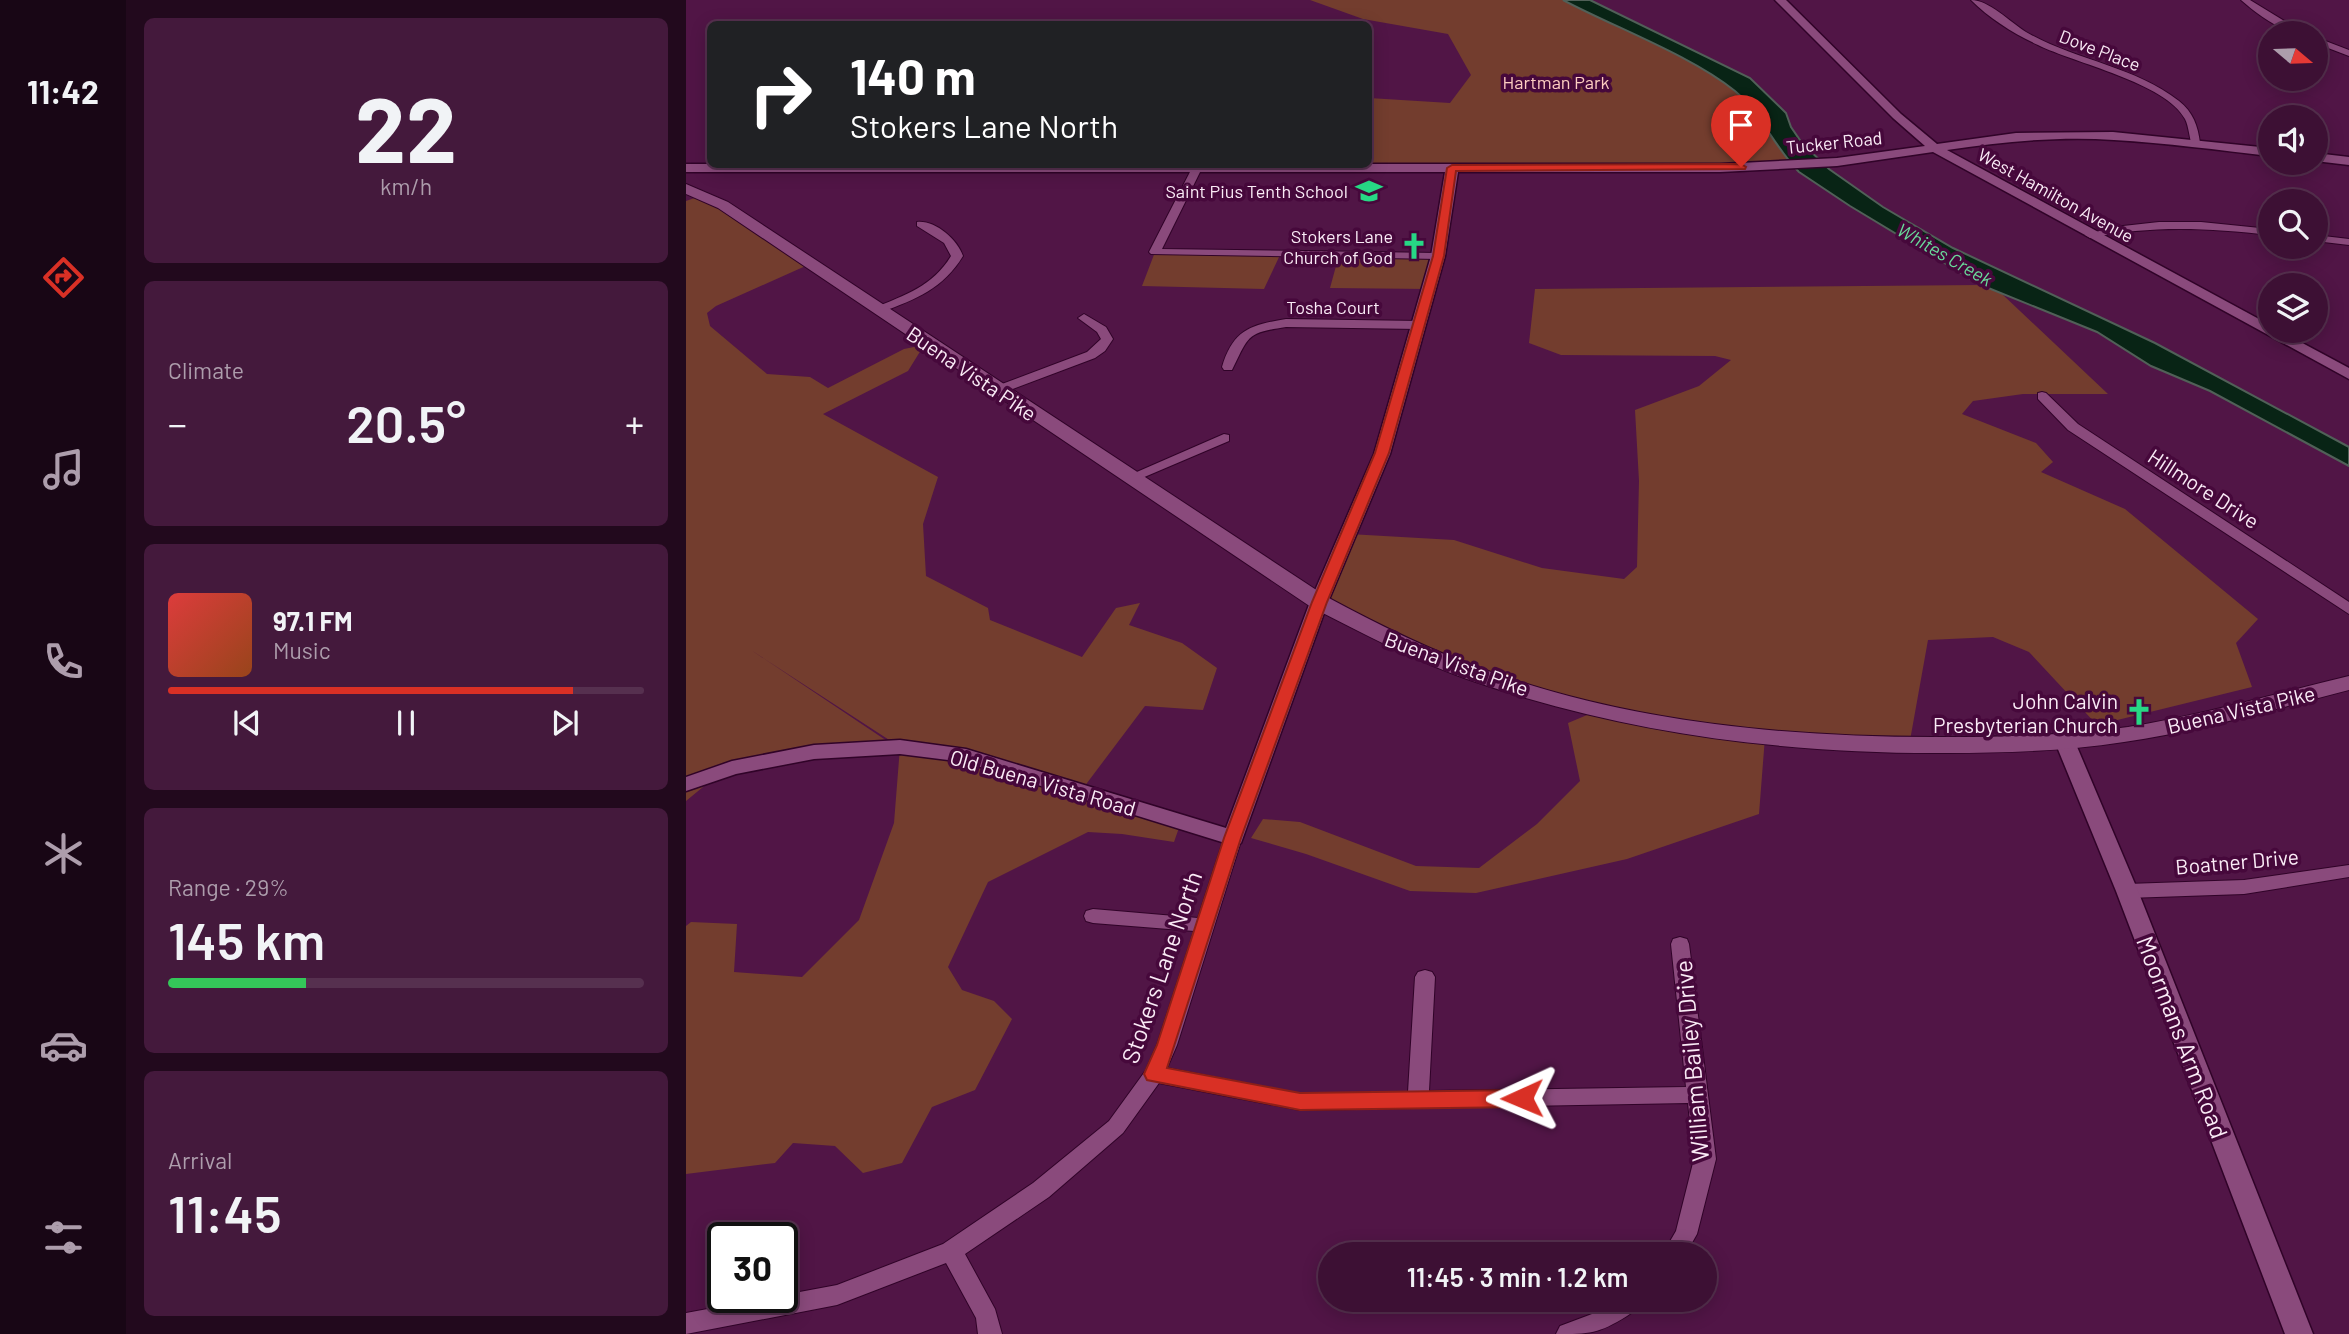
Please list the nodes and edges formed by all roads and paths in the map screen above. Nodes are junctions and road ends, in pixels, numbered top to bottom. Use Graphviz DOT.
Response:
graph roads {
  1 [pos="1780,0"];
  2 [pos="1975,0"];
  3 [pos="2245,0"];
  4 [pos="2276,21"];
  5 [pos="2328,45"];
  6 [pos="2349,53"];
  7 [pos="2195,143"];
  8 [pos="1934,148"];
  9 [pos="2258,151"];
  10 [pos="2328,159"];
  11 [pos="2349,161"];
  12 [pos="686,168"];
  13 [pos="1197,168"];
  14 [pos="1452,168"];
  15 [pos="686,188"];
  16 [pos="921,224"];
  17 [pos="2258,231"];
  18 [pos="2090,235"];
  19 [pos="2328,240"];
  20 [pos="2349,242"];
  21 [pos="1438,256"];
  22 [pos="878,310"];
  23 [pos="1084,318"];
  24 [pos="1419,326"];
  25 [pos="1228,367"];
  26 [pos="2349,374"];
  27 [pos="998,390"];
  28 [pos="2042,396"];
  29 [pos="1224,438"];
  30 [pos="1130,478"];
  31 [pos="1319,602"];
  32 [pos="2349,609"];
  33 [pos="2349,683"];
  34 [pos="2066,742"];
  35 [pos="686,784"];
  36 [pos="1233,838"];
  37 [pos="2345,878"];
  38 [pos="2127,891"];
  39 [pos="1093,916"];
  40 [pos="1205,925"];
  41 [pos="1680,944"];
  42 [pos="1425,977"];
  43 [pos="1154,1074"];
  44 [pos="1697,1095"];
  45 [pos="1418,1100"];
  46 [pos="1681,1242"];
  47 [pos="950,1251"];
  48 [pos="1615,1312"];
  49 [pos="698,1326"];
  50 [pos="990,1334"];
  51 [pos="1569,1334"];
  52 [pos="2299,1334"];
  1 -- 8 [label="street, West Hamilton Avenue"];
  2 -- 7 [label="street, Dove Place"];
  3 -- 4 [label="street"];
  5 -- 6 [label="street"];
  7 -- 8 [label="street, Tucker Road"];
  7 -- 9 [label="street, Tucker Road"];
  8 -- 14 [label="street, Tucker Road"];
  8 -- 18 [label="street, West Hamilton Avenue"];
  10 -- 11 [label="street"];
  12 -- 13 [label="street, Tucker Road"];
  13 -- 14 [label="street, Tucker Road"];
  13 -- 21 [label="street"];
  14 -- 21 [label="street"];
  15 -- 22 [label="main road, Buena Vista Pike"];
  16 -- 22 [label="street"];
  17 -- 18 [label="street"];
  18 -- 26 [label="street, West Hamilton Avenue"];
  19 -- 20 [label="street"];
  21 -- 24 [label="street"];
  22 -- 27 [label="main road, Buena Vista Pike"];
  23 -- 27 [label="street"];
  24 -- 25 [label="street, Tosha Court"];
  24 -- 31 [label="street"];
  27 -- 30 [label="main road, Buena Vista Pike"];
  28 -- 32 [label="street, Hillmore Drive"];
  29 -- 30 [label="street"];
  30 -- 31 [label="main road, Buena Vista Pike"];
  31 -- 34 [label="main road, Buena Vista Pike"];
  31 -- 36 [label="street"];
  33 -- 34 [label="main road, Buena Vista Pike"];
  34 -- 38 [label="street, Moormans Arm Road"];
  35 -- 36 [label="street, Old Buena Vista Road"];
  36 -- 40 [label="street, Stokers Lane North"];
  37 -- 38 [label="street, Boatner Drive"];
  38 -- 52 [label="street, Moormans Arm Road"];
  39 -- 40 [label="street"];
  40 -- 43 [label="street, Stokers Lane North"];
  41 -- 44 [label="street, William Bailey Drive"];
  42 -- 45 [label="street"];
  43 -- 45 [label="street"];
  43 -- 47 [label="street, Stokers Lane North"];
  44 -- 45 [label="street"];
  44 -- 46 [label="street, William Bailey Drive"];
  47 -- 49 [label="street, Stokers Lane North"];
  47 -- 50 [label="street"];
  48 -- 51 [label="street"];
}
